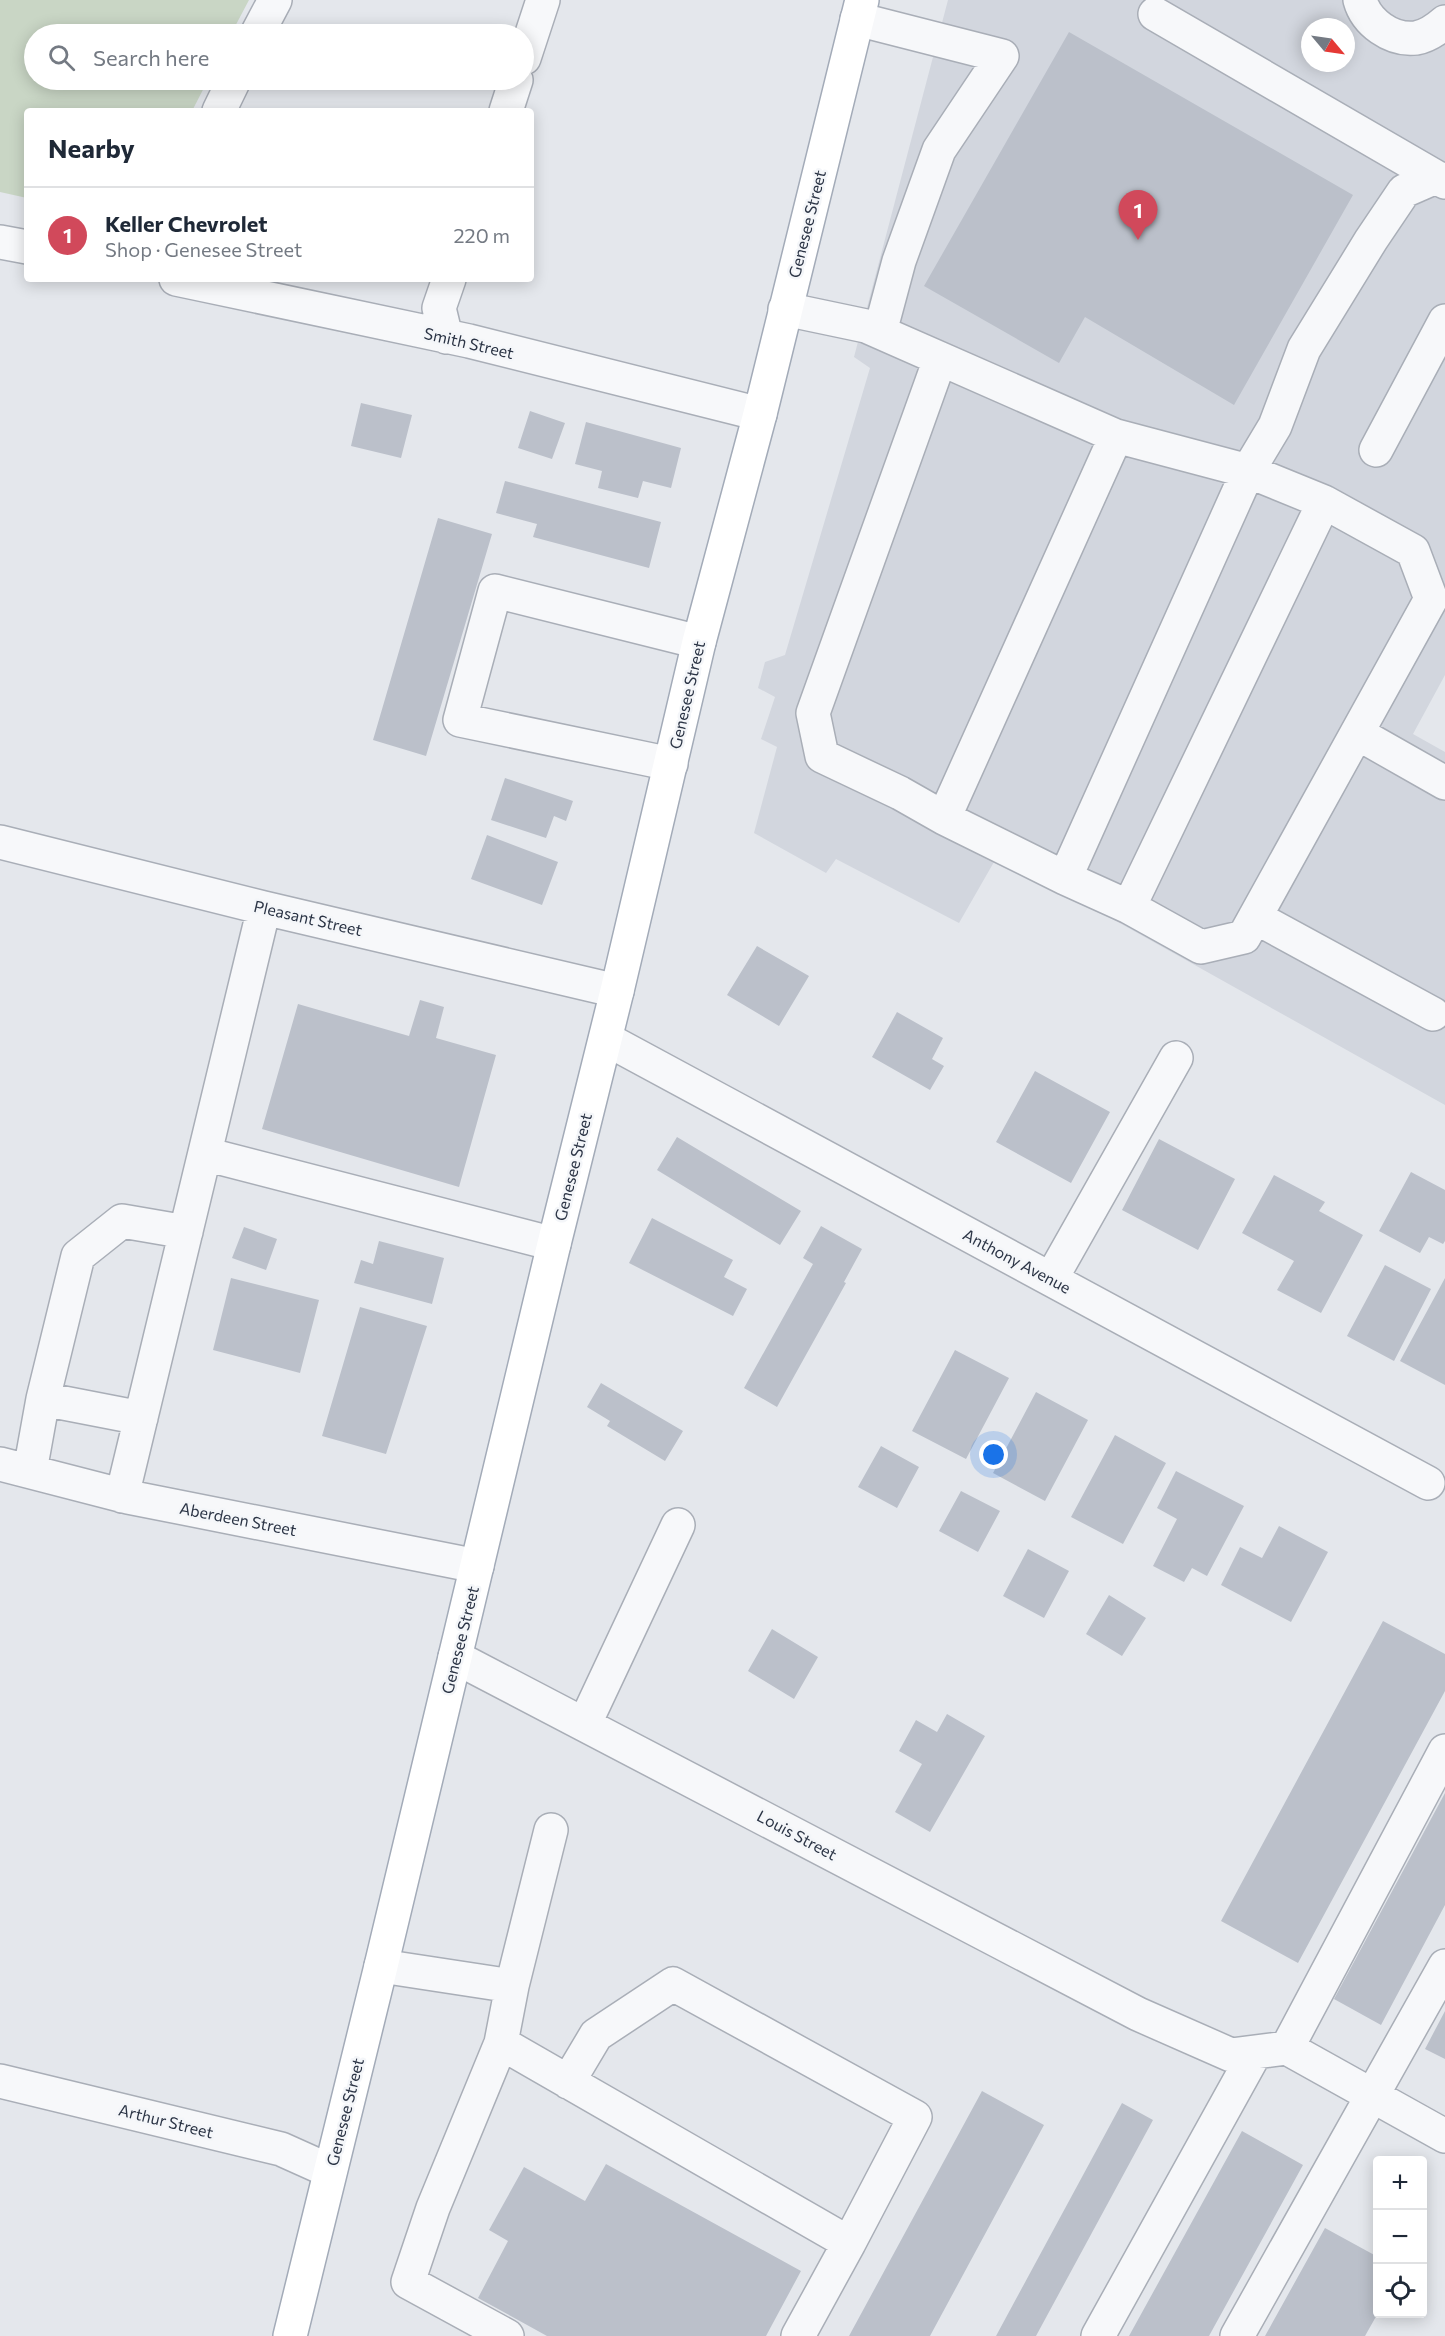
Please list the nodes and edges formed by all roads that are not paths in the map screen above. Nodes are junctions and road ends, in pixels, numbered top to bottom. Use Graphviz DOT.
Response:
graph roads {
  1 [pos="274,0"];
  2 [pos="543,0"];
  3 [pos="1360,0"];
  4 [pos="860,9"];
  5 [pos="1155,14"];
  6 [pos="1445,22"];
  7 [pos="262,24"];
  8 [pos="534,27"];
  9 [pos="229,90"];
  10 [pos="513,90"];
  11 [pos="220,108"];
  12 [pos="507,108"];
  13 [pos="1440,179"];
  14 [pos="0,242"];
  15 [pos="24,246"];
  16 [pos="190,282"];
  17 [pos="448,282"];
  18 [pos="785,309"];
  19 [pos="1445,321"];
  20 [pos="880,332"];
  21 [pos="446,337"];
  22 [pos="940,359"];
  23 [pos="760,414"];
  24 [pos="1116,436"];
  25 [pos="1376,450"];
  26 [pos="1248,471"];
  27 [pos="1324,502"];
  28 [pos="699,642"];
  29 [pos="1357,733"];
  30 [pos="671,764"];
  31 [pos="1445,783"];
  32 [pos="944,818"];
  33 [pos="0,842"];
  34 [pos="1065,878"];
  35 [pos="1129,907"];
  36 [pos="264,908"];
  37 [pos="1255,917"];
  38 [pos="617,991"];
  39 [pos="1441,1009"];
  40 [pos="606,1039"];
  41 [pos="1176,1059"];
  42 [pos="205,1154"];
  43 [pos="186,1232"];
  44 [pos="554,1244"];
  45 [pos="1052,1279"];
  46 [pos="44,1399"];
  47 [pos="141,1418"];
  48 [pos="15,1468"];
  49 [pos="1428,1484"];
  50 [pos="122,1496"];
  51 [pos="678,1525"];
  52 [pos="477,1566"];
  53 [pos="455,1658"];
  54 [pos="585,1724"];
  55 [pos="1445,1750"];
  56 [pos="551,1830"];
  57 [pos="381,1966"];
  58 [pos="1445,1966"];
  59 [pos="512,1986"];
  60 [pos="501,2043"];
  61 [pos="1287,2048"];
  62 [pos="1255,2053"];
  63 [pos="0,2081"];
  64 [pos="568,2082"];
  65 [pos="1372,2096"];
  66 [pos="1445,2136"];
  67 [pos="330,2171"];
  68 [pos="849,2243"];
  69 [pos="290,2336"];
  70 [pos="507,2336"];
  71 [pos="798,2336"];
  72 [pos="1098,2336"];
  73 [pos="1237,2336"];
  1 -- 7 [label="street"];
  2 -- 8 [label="street"];
  3 -- 6 [label="street"];
  4 -- 18 [label="main road, Genesee Street"];
  4 -- 20 [label="street"];
  5 -- 13 [label="street"];
  9 -- 11 [label="street"];
  10 -- 12 [label="street"];
  13 -- 26 [label="street"];
  14 -- 15 [label="street"];
  16 -- 21 [label="street, Smith Street"];
  17 -- 21 [label="street"];
  18 -- 20 [label="street"];
  18 -- 23 [label="main road, Genesee Street"];
  19 -- 25 [label="street"];
  20 -- 22 [label="street"];
  21 -- 23 [label="street, Smith Street"];
  22 -- 24 [label="street"];
  22 -- 32 [label="street"];
  23 -- 28 [label="main road, Genesee Street"];
  24 -- 26 [label="street"];
  24 -- 32 [label="street"];
  26 -- 27 [label="street"];
  26 -- 34 [label="street"];
  27 -- 29 [label="street"];
  27 -- 35 [label="street"];
  28 -- 30 [label="main road, Genesee Street"];
  28 -- 30 [label="street"];
  29 -- 31 [label="street"];
  29 -- 37 [label="street"];
  30 -- 38 [label="main road, Genesee Street"];
  32 -- 34 [label="street"];
  33 -- 36 [label="street, Pleasant Street"];
  34 -- 35 [label="street"];
  35 -- 37 [label="street"];
  36 -- 38 [label="street, Pleasant Street"];
  36 -- 42 [label="street"];
  37 -- 39 [label="street"];
  38 -- 40 [label="main road, Genesee Street"];
  40 -- 44 [label="main road, Genesee Street"];
  40 -- 45 [label="street, Anthony Avenue"];
  41 -- 45 [label="street"];
  42 -- 43 [label="street"];
  42 -- 44 [label="street"];
  43 -- 46 [label="street"];
  43 -- 47 [label="street"];
  44 -- 52 [label="main road, Genesee Street"];
  45 -- 49 [label="street, Anthony Avenue"];
  46 -- 47 [label="street"];
  46 -- 48 [label="street"];
  47 -- 50 [label="street"];
  48 -- 50 [label="street, Aberdeen Street"];
  50 -- 52 [label="street, Aberdeen Street"];
  51 -- 54 [label="street"];
  52 -- 53 [label="main road, Genesee Street"];
  53 -- 54 [label="street, Louis Street"];
  53 -- 57 [label="main road, Genesee Street"];
  54 -- 62 [label="street, Louis Street"];
  55 -- 61 [label="street"];
  56 -- 59 [label="street"];
  57 -- 59 [label="street"];
  57 -- 67 [label="main road, Genesee Street"];
  58 -- 65 [label="street"];
  59 -- 60 [label="street"];
  60 -- 64 [label="street"];
  60 -- 70 [label="street"];
  61 -- 62 [label="street, Louis Street"];
  61 -- 65 [label="street"];
  62 -- 72 [label="street"];
  63 -- 67 [label="street, Arthur Street"];
  64 -- 68 [label="street"];
  64 -- 68 [label="street"];
  65 -- 66 [label="street"];
  65 -- 73 [label="street"];
  67 -- 69 [label="main road, Genesee Street"];
  68 -- 71 [label="street"];
}
